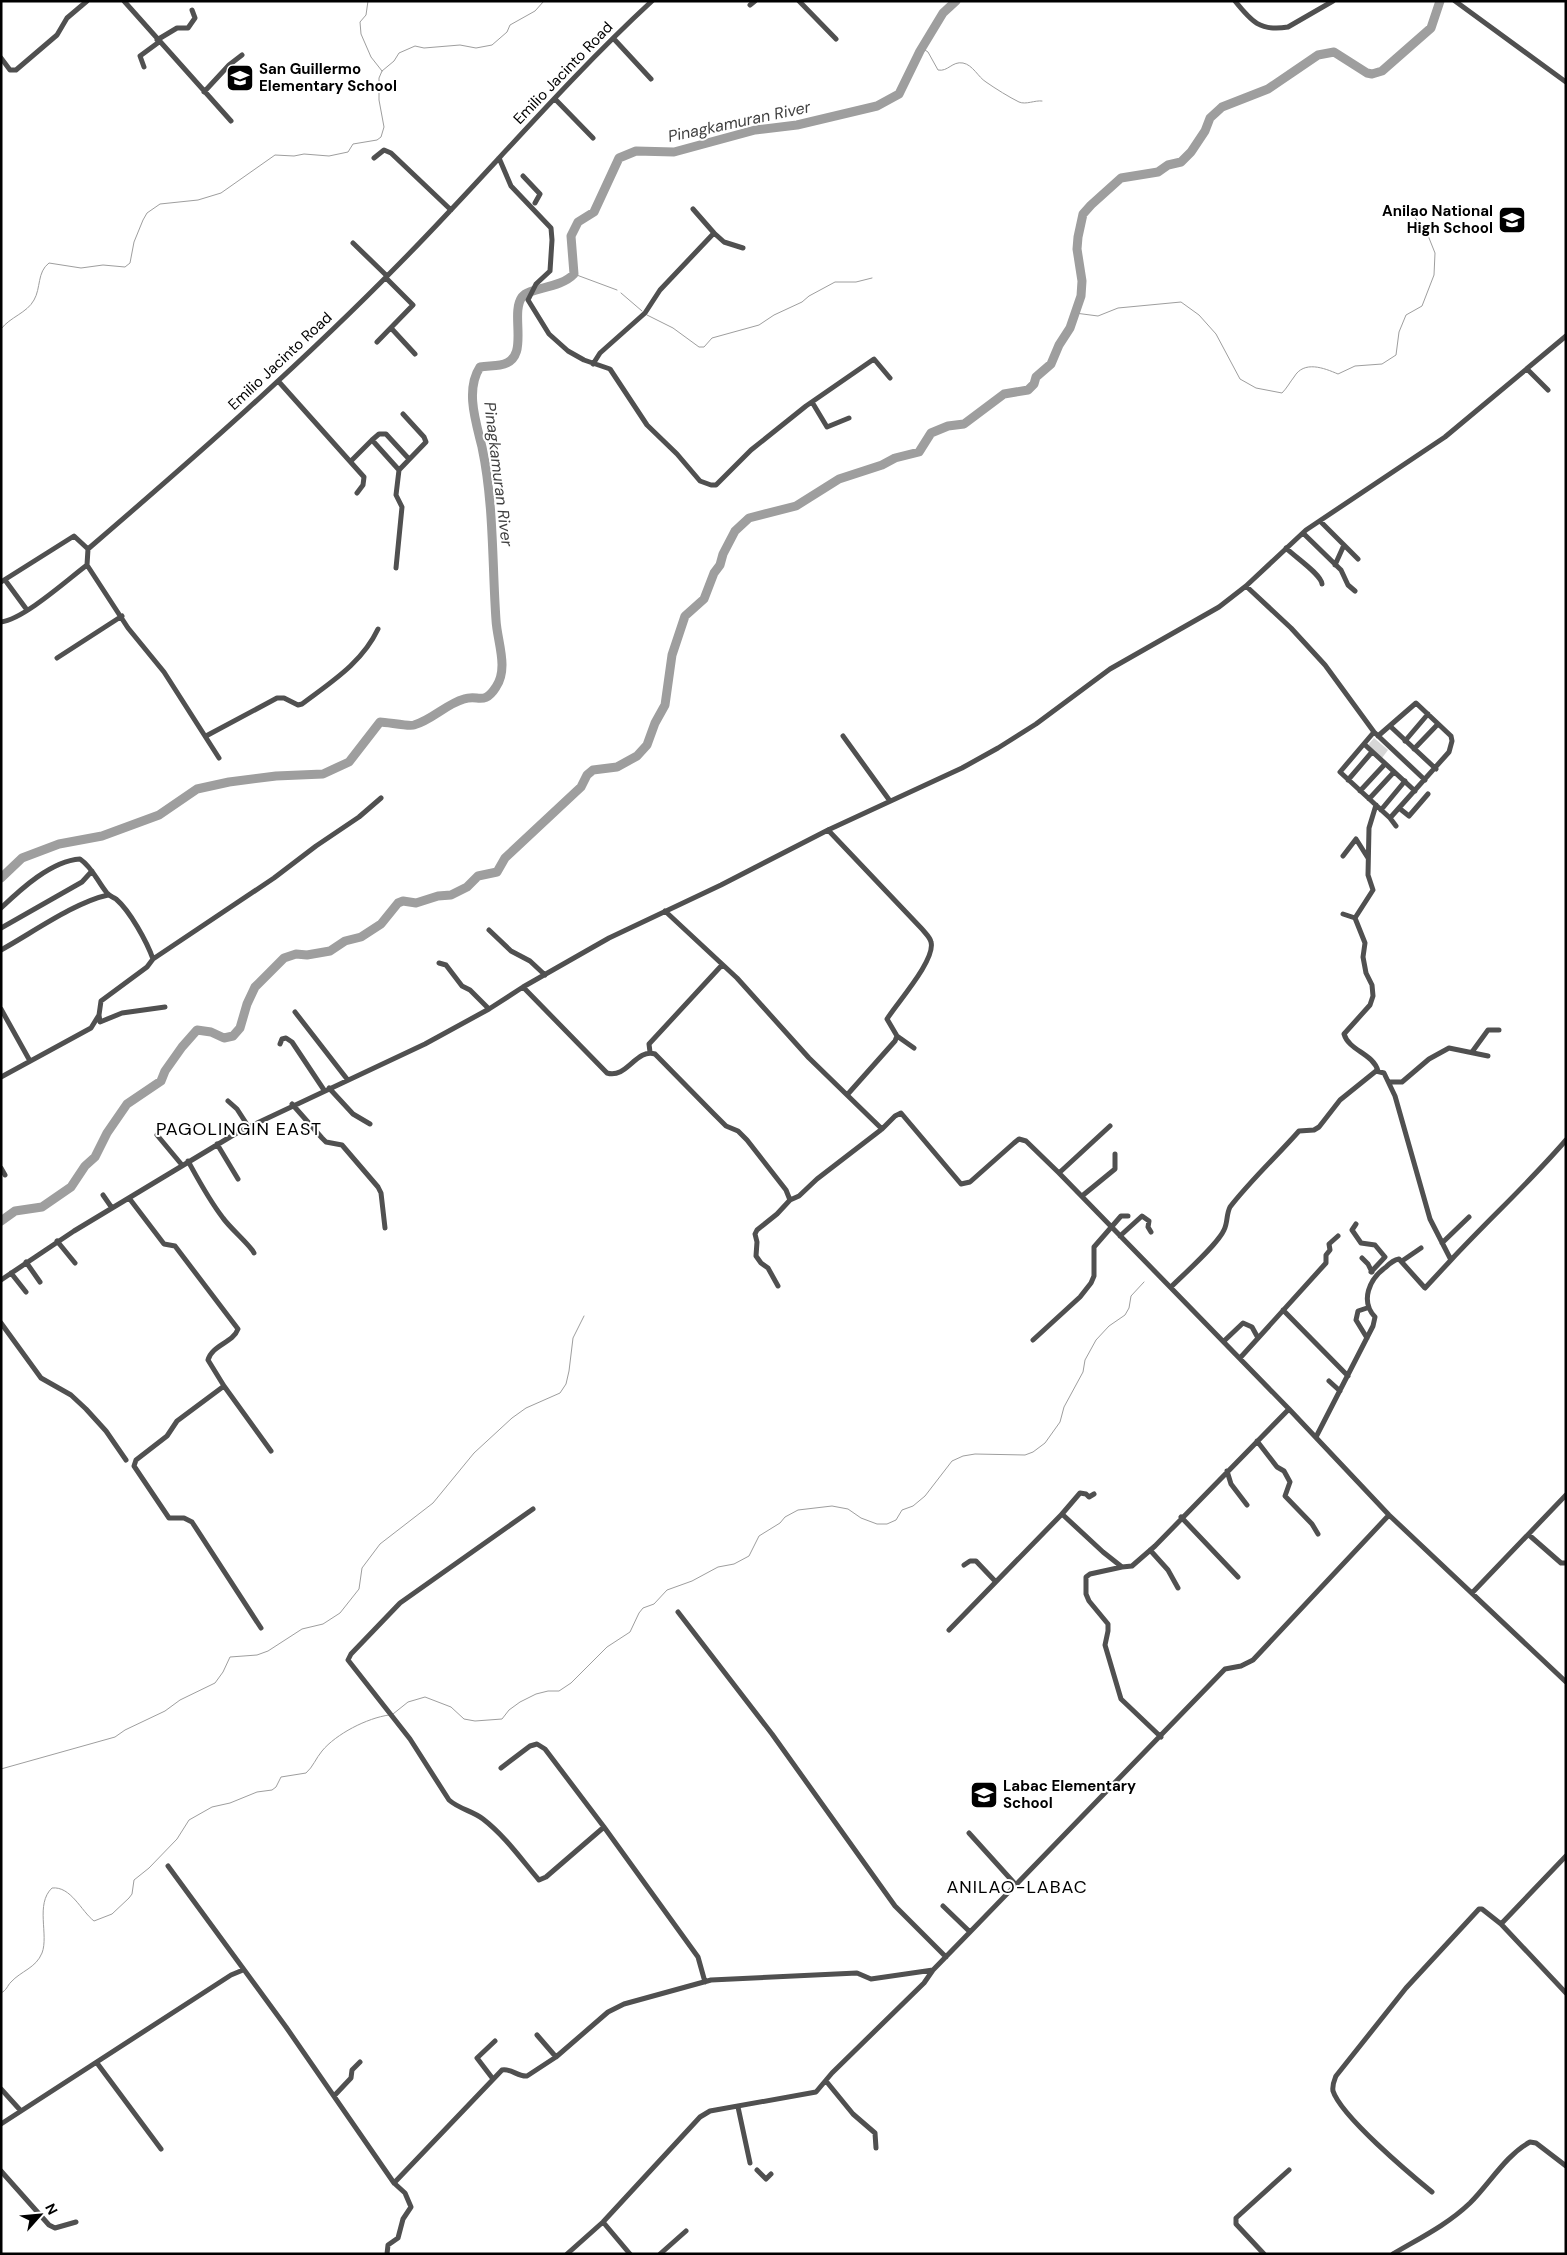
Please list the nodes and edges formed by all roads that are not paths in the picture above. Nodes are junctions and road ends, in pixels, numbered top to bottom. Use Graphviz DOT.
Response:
graph roads {
  1 [pos="86,1"];
  2 [pos="124,1"];
  3 [pos="652,1"];
  4 [pos="798,1"];
  5 [pos="1235,1"];
  6 [pos="1333,1"];
  7 [pos="1456,2"];
  8 [pos="192,10"];
  9 [pos="614,39"];
  10 [pos="836,39"];
  11 [pos="158,41"];
  12 [pos="242,55"];
  13 [pos="1,58"];
  14 [pos="144,67"];
  15 [pos="651,79"];
  16 [pos="1566,82"];
  17 [pos="204,92"];
  18 [pos="555,99"];
  19 [pos="231,121"];
  20 [pos="593,138"];
  21 [pos="374,158"];
  22 [pos="499,158"];
  23 [pos="523,176"];
  24 [pos="533,205"];
  25 [pos="451,210"];
  26 [pos="693,210"];
  27 [pos="714,232"];
  28 [pos="353,243"];
  29 [pos="743,248"];
  30 [pos="386,277"];
  31 [pos="391,328"];
  32 [pos="1565,338"];
  33 [pos="377,342"];
  34 [pos="415,354"];
  35 [pos="592,364"];
  36 [pos="1527,368"];
  37 [pos="890,378"];
  38 [pos="279,382"];
  39 [pos="1548,390"];
  40 [pos="812,402"];
  41 [pos="403,414"];
  42 [pos="849,418"];
  43 [pos="372,440"];
  44 [pos="409,459"];
  45 [pos="350,461"];
  46 [pos="399,470"];
  47 [pos="357,493"];
  48 [pos="1320,521"];
  49 [pos="1303,533"];
  50 [pos="1344,545"];
  51 [pos="1286,548"];
  52 [pos="88,549"];
  53 [pos="1358,559"];
  54 [pos="87,565"];
  55 [pos="1335,565"];
  56 [pos="396,568"];
  57 [pos="3,581"];
  58 [pos="1322,584"];
  59 [pos="1246,586"];
  60 [pos="1356,591"];
  61 [pos="27,610"];
  62 [pos="122,616"];
  63 [pos="1,622"];
  64 [pos="378,629"];
  65 [pos="57,658"];
  66 [pos="1428,714"];
  67 [pos="1438,724"];
  68 [pos="1390,726"];
  69 [pos="1376,734"];
  70 [pos="206,736"];
  71 [pos="844,736"];
  72 [pos="1405,741"];
  73 [pos="1364,744"];
  74 [pos="1414,749"];
  75 [pos="1372,752"];
  76 [pos="219,758"];
  77 [pos="1385,764"];
  78 [pos="1436,769"];
  79 [pos="1394,772"];
  80 [pos="1348,780"];
  81 [pos="1425,780"];
  82 [pos="1405,781"];
  83 [pos="1360,791"];
  84 [pos="1415,791"];
  85 [pos="1428,794"];
  86 [pos="381,798"];
  87 [pos="1369,799"];
  88 [pos="890,801"];
  89 [pos="1376,805"];
  90 [pos="1399,808"];
  91 [pos="1381,810"];
  92 [pos="1390,818"];
  93 [pos="1396,826"];
  94 [pos="828,830"];
  95 [pos="1343,856"];
  96 [pos="1368,859"];
  97 [pos="92,871"];
  98 [pos="108,895"];
  99 [pos="1,908"];
  100 [pos="665,911"];
  101 [pos="1343,914"];
  102 [pos="1355,918"];
  103 [pos="1,928"];
  104 [pos="489,930"];
  105 [pos="1,950"];
  106 [pos="153,959"];
  107 [pos="439,963"];
  108 [pos="722,965"];
  109 [pos="545,975"];
  110 [pos="523,986"];
  111 [pos="165,1007"];
  112 [pos="1,1009"];
  113 [pos="489,1009"];
  114 [pos="295,1012"];
  115 [pos="99,1015"];
  116 [pos="1499,1030"];
  117 [pos="897,1036"];
  118 [pos="280,1044"];
  119 [pos="914,1048"];
  120 [pos="650,1052"];
  121 [pos="1472,1052"];
  122 [pos="1488,1056"];
  123 [pos="30,1061"];
  124 [pos="1378,1071"];
  125 [pos="1,1077"];
  126 [pos="347,1079"];
  127 [pos="1390,1082"];
  128 [pos="326,1089"];
  129 [pos="847,1095"];
  130 [pos="228,1101"];
  131 [pos="292,1104"];
  132 [pos="370,1124"];
  133 [pos="248,1126"];
  134 [pos="1110,1126"];
  135 [pos="882,1129"];
  136 [pos="157,1136"];
  137 [pos="1566,1140"];
  138 [pos="217,1144"];
  139 [pos="1115,1154"];
  140 [pos="188,1161"];
  141 [pos="182,1166"];
  142 [pos="1,1168"];
  143 [pos="1059,1173"];
  144 [pos="5,1175"];
  145 [pos="238,1179"];
  146 [pos="103,1195"];
  147 [pos="1082,1196"];
  148 [pos="129,1198"];
  149 [pos="790,1200"];
  150 [pos="112,1208"];
  151 [pos="1128,1216"];
  152 [pos="1469,1217"];
  153 [pos="1356,1224"];
  154 [pos="1113,1226"];
  155 [pos="385,1228"];
  156 [pos="1151,1232"];
  157 [pos="1122,1234"];
  158 [pos="1338,1236"];
  159 [pos="57,1242"];
  160 [pos="1442,1243"];
  161 [pos="1420,1248"];
  162 [pos="254,1252"];
  163 [pos="1362,1258"];
  164 [pos="1452,1260"];
  165 [pos="1402,1261"];
  166 [pos="26,1262"];
  167 [pos="75,1263"];
  168 [pos="1372,1272"];
  169 [pos="11,1273"];
  170 [pos="1374,1277"];
  171 [pos="1,1280"];
  172 [pos="40,1282"];
  173 [pos="778,1286"];
  174 [pos="1171,1287"];
  175 [pos="26,1292"];
  176 [pos="1367,1308"];
  177 [pos="1283,1310"];
  178 [pos="1,1323"];
  179 [pos="1258,1338"];
  180 [pos="1367,1338"];
  181 [pos="1034,1340"];
  182 [pos="1224,1341"];
  183 [pos="1240,1358"];
  184 [pos="1348,1376"];
  185 [pos="1329,1381"];
  186 [pos="224,1386"];
  187 [pos="1340,1391"];
  188 [pos="1289,1409"];
  189 [pos="1316,1437"];
  190 [pos="1257,1441"];
  191 [pos="271,1451"];
  192 [pos="126,1460"];
  193 [pos="1227,1471"];
  194 [pos="1094,1494"];
  195 [pos="1566,1495"];
  196 [pos="1247,1505"];
  197 [pos="533,1509"];
  198 [pos="1062,1514"];
  199 [pos="1389,1515"];
  200 [pos="1181,1517"];
  201 [pos="1318,1534"];
  202 [pos="1529,1535"];
  203 [pos="1150,1550"];
  204 [pos="1566,1563"];
  205 [pos="964,1565"];
  206 [pos="1122,1567"];
  207 [pos="1238,1577"];
  208 [pos="995,1581"];
  209 [pos="1178,1588"];
  210 [pos="1472,1593"];
  211 [pos="678,1612"];
  212 [pos="260,1628"];
  213 [pos="949,1630"];
  214 [pos="1566,1682"];
  215 [pos="1161,1737"];
  216 [pos="501,1768"];
  217 [pos="604,1827"];
  218 [pos="969,1833"];
  219 [pos="1566,1856"];
  220 [pos="168,1866"];
  221 [pos="1016,1885"];
  222 [pos="943,1906"];
  223 [pos="1501,1924"];
  224 [pos="970,1932"];
  225 [pos="946,1957"];
  226 [pos="243,1970"];
  227 [pos="933,1970"];
  228 [pos="705,1982"];
  229 [pos="1566,1993"];
  230 [pos="537,2035"];
  231 [pos="495,2041"];
  232 [pos="556,2057"];
  233 [pos="360,2062"];
  234 [pos="97,2064"];
  235 [pos="493,2079"];
  236 [pos="826,2081"];
  237 [pos="831,2087"];
  238 [pos="1,2089"];
  239 [pos="816,2092"];
  240 [pos="334,2096"];
  241 [pos="738,2107"];
  242 [pos="21,2111"];
  243 [pos="1,2124"];
  244 [pos="876,2148"];
  245 [pos="161,2149"];
  246 [pos="750,2163"];
  247 [pos="1566,2166"];
  248 [pos="757,2170"];
  249 [pos="1289,2170"];
  250 [pos="1,2171"];
  251 [pos="771,2174"];
  252 [pos="394,2183"];
  253 [pos="1432,2192"];
  254 [pos="76,2222"];
  255 [pos="603,2222"];
  256 [pos="686,2231"];
  257 [pos="387,2254"];
  258 [pos="567,2254"];
  259 [pos="630,2254"];
  260 [pos="660,2254"];
  261 [pos="1264,2254"];
  262 [pos="1393,2254"];
  1 -- 13 [label="street"];
  2 -- 11 [label="street"];
  3 -- 9 [label="street, Emilio Jacinto Road"];
  4 -- 10 [label="street"];
  5 -- 6 [label="street"];
  7 -- 16 [label="street"];
  8 -- 11 [label="street"];
  9 -- 15 [label="street"];
  9 -- 18 [label="street, Emilio Jacinto Road"];
  11 -- 14 [label="street"];
  11 -- 17 [label="street"];
  12 -- 17 [label="street"];
  17 -- 19 [label="street"];
  18 -- 20 [label="street"];
  18 -- 22 [label="street, Emilio Jacinto Road"];
  21 -- 25 [label="street"];
  22 -- 24 [label="street"];
  22 -- 25 [label="street, Emilio Jacinto Road"];
  23 -- 24 [label="street"];
  24 -- 35 [label="street"];
  25 -- 30 [label="street, Emilio Jacinto Road"];
  26 -- 27 [label="street"];
  27 -- 29 [label="street"];
  27 -- 35 [label="street"];
  28 -- 30 [label="street"];
  30 -- 31 [label="street"];
  30 -- 38 [label="street, Emilio Jacinto Road"];
  31 -- 33 [label="street"];
  31 -- 34 [label="street"];
  32 -- 36 [label="street"];
  35 -- 40 [label="street"];
  36 -- 39 [label="street"];
  36 -- 48 [label="street"];
  37 -- 40 [label="street"];
  38 -- 45 [label="street"];
  38 -- 52 [label="street, Emilio Jacinto Road"];
  40 -- 42 [label="street"];
  41 -- 44 [label="street"];
  43 -- 44 [label="street"];
  43 -- 45 [label="street"];
  43 -- 46 [label="street"];
  44 -- 46 [label="street"];
  45 -- 47 [label="street"];
  46 -- 56 [label="street"];
  48 -- 49 [label="street"];
  48 -- 50 [label="street"];
  49 -- 51 [label="street"];
  49 -- 55 [label="street"];
  50 -- 53 [label="street"];
  50 -- 55 [label="street"];
  51 -- 58 [label="street"];
  51 -- 59 [label="street"];
  52 -- 54 [label="street"];
  52 -- 57 [label="street"];
  54 -- 61 [label="street"];
  54 -- 62 [label="street"];
  55 -- 60 [label="street"];
  57 -- 61 [label="street"];
  59 -- 69 [label="street"];
  59 -- 88 [label="street"];
  61 -- 63 [label="street"];
  62 -- 65 [label="street"];
  62 -- 70 [label="street"];
  64 -- 70 [label="street"];
  66 -- 67 [label="street"];
  66 -- 68 [label="street"];
  66 -- 72 [label="street"];
  67 -- 74 [label="street"];
  67 -- 78 [label="street"];
  68 -- 69 [label="street"];
  68 -- 72 [label="street"];
  69 -- 73 [label="street"];
  69 -- 81 [label="street"];
  70 -- 76 [label="street"];
  71 -- 88 [label="street"];
  72 -- 74 [label="street"];
  73 -- 75 [label="street"];
  73 -- 80 [label="street"];
  74 -- 78 [label="street"];
  75 -- 77 [label="street"];
  75 -- 80 [label="street"];
  77 -- 79 [label="street"];
  77 -- 83 [label="street"];
  78 -- 81 [label="street"];
  79 -- 82 [label="street"];
  79 -- 87 [label="street"];
  80 -- 83 [label="street"];
  81 -- 84 [label="street"];
  82 -- 84 [label="street"];
  82 -- 91 [label="street"];
  83 -- 87 [label="street"];
  84 -- 90 [label="street"];
  85 -- 90 [label="street"];
  86 -- 106 [label="street"];
  87 -- 89 [label="street"];
  88 -- 94 [label="street"];
  89 -- 91 [label="street"];
  89 -- 96 [label="street"];
  90 -- 92 [label="street"];
  91 -- 92 [label="street"];
  92 -- 93 [label="street"];
  94 -- 100 [label="street"];
  94 -- 117 [label="street"];
  95 -- 96 [label="street"];
  96 -- 102 [label="street"];
  97 -- 98 [label="street"];
  97 -- 99 [label="street"];
  97 -- 103 [label="street"];
  98 -- 105 [label="street"];
  98 -- 106 [label="street"];
  100 -- 108 [label="street"];
  100 -- 109 [label="street"];
  101 -- 102 [label="street"];
  102 -- 124 [label="street"];
  104 -- 109 [label="street"];
  106 -- 115 [label="street"];
  107 -- 113 [label="street"];
  108 -- 120 [label="street"];
  108 -- 129 [label="street"];
  109 -- 110 [label="street"];
  110 -- 113 [label="street"];
  110 -- 120 [label="street"];
  111 -- 115 [label="street"];
  112 -- 123 [label="street"];
  113 -- 126 [label="street"];
  114 -- 126 [label="street"];
  115 -- 123 [label="street"];
  116 -- 121 [label="street"];
  117 -- 119 [label="street"];
  117 -- 129 [label="street"];
  118 -- 128 [label="street"];
  120 -- 149 [label="street"];
  121 -- 122 [label="street"];
  121 -- 127 [label="street"];
  123 -- 125 [label="street"];
  124 -- 127 [label="street"];
  124 -- 174 [label="street"];
  126 -- 128 [label="street"];
  127 -- 160 [label="street"];
  128 -- 131 [label="street"];
  128 -- 132 [label="street"];
  129 -- 135 [label="street"];
  130 -- 133 [label="street"];
  131 -- 133 [label="street"];
  131 -- 155 [label="street"];
  133 -- 138 [label="street"];
  134 -- 143 [label="street"];
  135 -- 143 [label="street"];
  135 -- 149 [label="street"];
  136 -- 141 [label="street"];
  137 -- 164 [label="street"];
  138 -- 140 [label="street"];
  138 -- 145 [label="street"];
  139 -- 147 [label="street"];
  140 -- 141 [label="street"];
  140 -- 162 [label="street"];
  141 -- 148 [label="street"];
  142 -- 144 [label="street"];
  143 -- 147 [label="street"];
  146 -- 150 [label="street"];
  147 -- 154 [label="street"];
  148 -- 150 [label="street"];
  148 -- 186 [label="street"];
  149 -- 173 [label="street"];
  150 -- 159 [label="street"];
  151 -- 154 [label="street"];
  152 -- 160 [label="street"];
  153 -- 168 [label="street"];
  154 -- 157 [label="street"];
  154 -- 181 [label="street"];
  156 -- 157 [label="street"];
  157 -- 174 [label="street"];
  158 -- 177 [label="street"];
  159 -- 166 [label="street"];
  159 -- 167 [label="street"];
  160 -- 164 [label="street"];
  161 -- 165 [label="street"];
  163 -- 168 [label="street"];
  164 -- 165 [label="street"];
  165 -- 170 [label="street"];
  166 -- 169 [label="street"];
  166 -- 172 [label="street"];
  168 -- 170 [label="street"];
  169 -- 171 [label="street"];
  169 -- 175 [label="street"];
  170 -- 176 [label="street"];
  174 -- 182 [label="street"];
  176 -- 180 [label="street"];
  176 -- 180 [label="street"];
  177 -- 179 [label="street"];
  177 -- 184 [label="street"];
  178 -- 192 [label="street"];
  179 -- 182 [label="street"];
  179 -- 183 [label="street"];
  180 -- 184 [label="street"];
  182 -- 183 [label="street"];
  183 -- 188 [label="street"];
  184 -- 187 [label="street"];
  185 -- 187 [label="street"];
  186 -- 191 [label="street"];
  186 -- 212 [label="street"];
  187 -- 189 [label="street"];
  188 -- 189 [label="street"];
  188 -- 190 [label="street"];
  189 -- 199 [label="street"];
  190 -- 193 [label="street"];
  190 -- 201 [label="street"];
  193 -- 196 [label="street"];
  193 -- 200 [label="street"];
  194 -- 198 [label="street"];
  195 -- 202 [label="street"];
  197 -- 217 [label="street"];
  198 -- 206 [label="street"];
  198 -- 208 [label="street"];
  199 -- 210 [label="street"];
  199 -- 215 [label="street"];
  200 -- 203 [label="street"];
  200 -- 207 [label="street"];
  202 -- 204 [label="street"];
  202 -- 210 [label="street"];
  203 -- 206 [label="street"];
  203 -- 209 [label="street"];
  205 -- 208 [label="street"];
  206 -- 215 [label="street"];
  208 -- 213 [label="street"];
  210 -- 214 [label="street"];
  211 -- 225 [label="street"];
  215 -- 221 [label="street"];
  216 -- 217 [label="street"];
  217 -- 228 [label="street"];
  218 -- 221 [label="street"];
  219 -- 223 [label="street"];
  220 -- 226 [label="street"];
  221 -- 224 [label="street"];
  222 -- 224 [label="street"];
  223 -- 229 [label="street"];
  223 -- 253 [label="street"];
  224 -- 225 [label="street"];
  225 -- 227 [label="street"];
  226 -- 234 [label="street"];
  226 -- 240 [label="street"];
  227 -- 228 [label="street"];
  227 -- 236 [label="street"];
  228 -- 232 [label="street"];
  230 -- 232 [label="street"];
  231 -- 235 [label="street"];
  232 -- 235 [label="street"];
  233 -- 240 [label="street"];
  234 -- 242 [label="street"];
  234 -- 245 [label="street"];
  235 -- 252 [label="street"];
  236 -- 237 [label="street"];
  236 -- 239 [label="street"];
  237 -- 239 [label="street"];
  237 -- 244 [label="street"];
  238 -- 242 [label="street"];
  239 -- 241 [label="street"];
  240 -- 252 [label="street"];
  241 -- 246 [label="street"];
  241 -- 255 [label="street"];
  242 -- 243 [label="street"];
  247 -- 262 [label="street"];
  248 -- 251 [label="street"];
  249 -- 261 [label="street"];
  250 -- 254 [label="street"];
  252 -- 257 [label="street"];
  255 -- 258 [label="street"];
  255 -- 259 [label="street"];
  256 -- 260 [label="street"];
}
